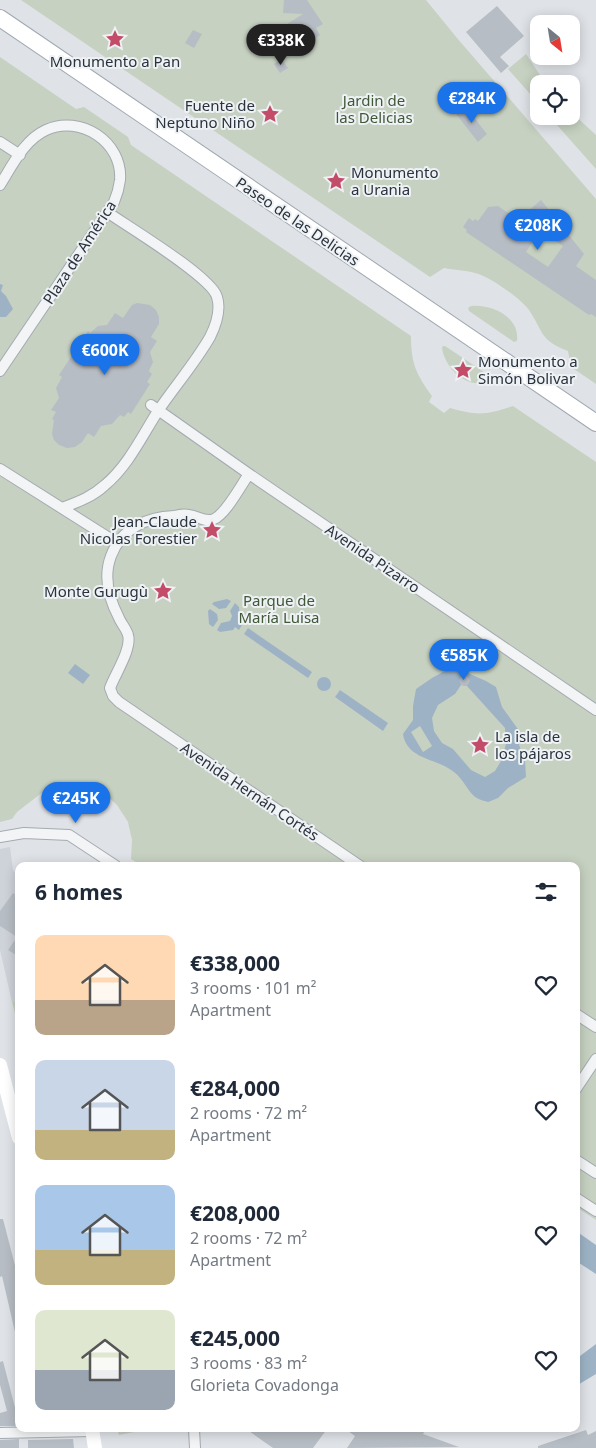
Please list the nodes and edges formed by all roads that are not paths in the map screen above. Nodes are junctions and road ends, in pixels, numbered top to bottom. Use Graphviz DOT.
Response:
graph roads {
  1 [pos="0,18"];
  2 [pos="0,142"];
  3 [pos="20,156"];
  4 [pos="0,185"];
  5 [pos="107,212"];
  6 [pos="0,371"];
  7 [pos="155,408"];
  8 [pos="596,423"];
  9 [pos="0,469"];
  10 [pos="248,474"];
  11 [pos="62,508"];
  12 [pos="117,543"];
  13 [pos="596,710"];
  14 [pos="0,838"];
  15 [pos="110,862"];
  16 [pos="354,862"];
  17 [pos="580,1017"];
  18 [pos="596,1027"];
  19 [pos="596,1060"];
  20 [pos="0,1065"];
  21 [pos="580,1083"];
  22 [pos="15,1123"];
  23 [pos="580,1163"];
  24 [pos="596,1173"];
  25 [pos="580,1201"];
  26 [pos="596,1212"];
  27 [pos="31,1432"];
  28 [pos="92,1432"];
  29 [pos="194,1432"];
  30 [pos="0,1433"];
  31 [pos="95,1448"];
  32 [pos="194,1448"];
  1 -- 8 [label="main road, Paseo de las Delicias"];
  2 -- 3 [label="street"];
  3 -- 4 [label="street, Plaza de América"];
  3 -- 5 [label="street, Plaza de América"];
  5 -- 6 [label="street, Plaza de América"];
  5 -- 7 [label="street"];
  7 -- 10 [label="street, Avenida Pizarro"];
  7 -- 11 [label="street"];
  9 -- 11 [label="street"];
  10 -- 12 [label="street"];
  10 -- 13 [label="street, Avenida Pizarro"];
  11 -- 12 [label="street"];
  12 -- 16 [label="street, Avenida Hernán Cortés"];
  14 -- 15 [label="street"];
  17 -- 18 [label="street"];
  19 -- 21 [label="street"];
  20 -- 22 [label="main road"];
  23 -- 24 [label="street"];
  25 -- 26 [label="street"];
  27 -- 30 [label="street"];
  28 -- 31 [label="main road"];
  29 -- 32 [label="street"];
}
